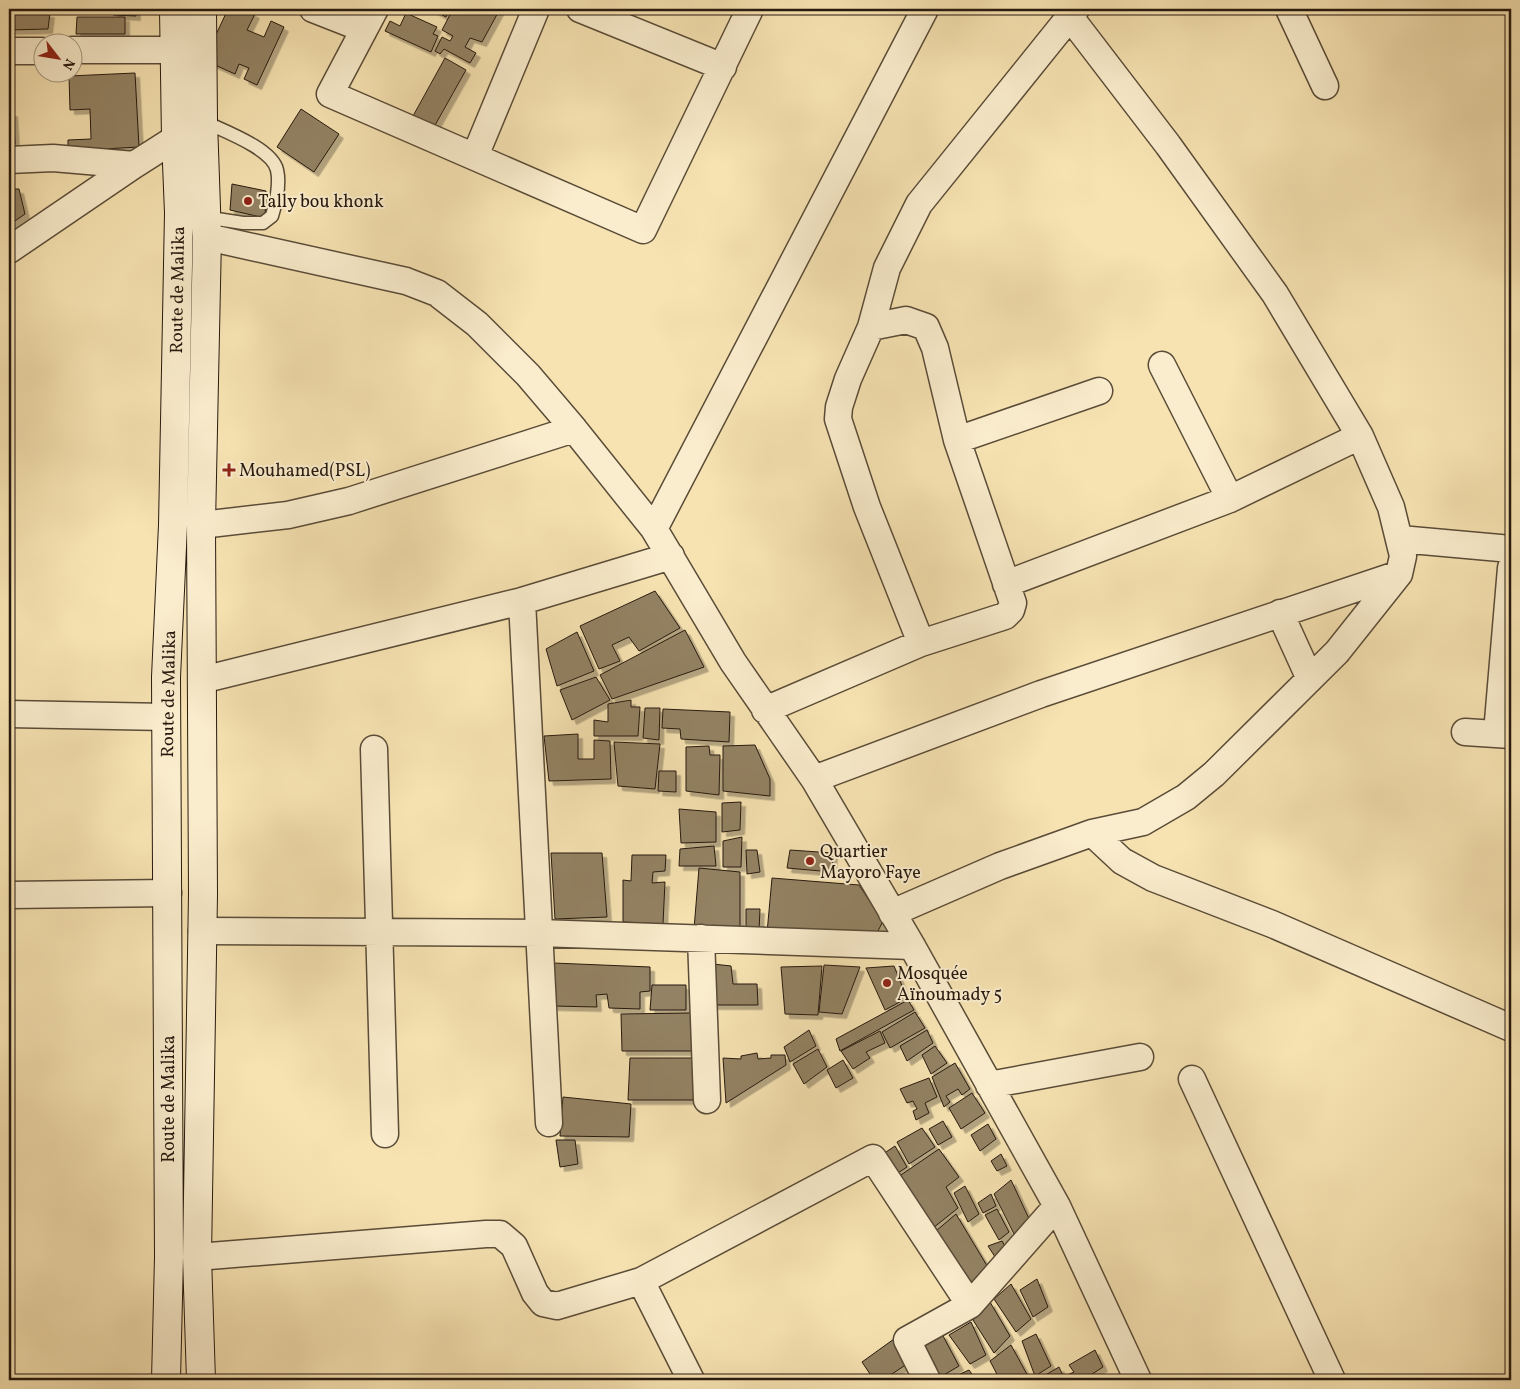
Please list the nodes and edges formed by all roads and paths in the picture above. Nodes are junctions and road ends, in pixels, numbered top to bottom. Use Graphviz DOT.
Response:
graph roads {
  1 [pos="174,9"];
  2 [pos="202,9"];
  3 [pos="313,9"];
  4 [pos="536,9"];
  5 [pos="580,9"];
  6 [pos="750,9"];
  7 [pos="925,9"];
  8 [pos="1289,9"];
  9 [pos="1073,13"];
  10 [pos="369,19"];
  11 [pos="32,50"];
  12 [pos="82,50"];
  13 [pos="174,50"];
  14 [pos="9,51"];
  15 [pos="723,67"];
  16 [pos="1325,86"];
  17 [pos="203,121"];
  18 [pos="176,139"];
  19 [pos="475,156"];
  20 [pos="9,160"];
  21 [pos="134,165"];
  22 [pos="179,213"];
  23 [pos="207,227"];
  24 [pos="9,250"];
  25 [pos="871,327"];
  26 [pos="1162,365"];
  27 [pos="1099,391"];
  28 [pos="574,429"];
  29 [pos="1360,436"];
  30 [pos="957,440"];
  31 [pos="1230,499"];
  32 [pos="201,525"];
  33 [pos="654,529"];
  34 [pos="1400,539"];
  35 [pos="1511,549"];
  36 [pos="671,556"];
  37 [pos="1511,568"];
  38 [pos="1399,574"];
  39 [pos="1006,584"];
  40 [pos="522,601"];
  41 [pos="1280,614"];
  42 [pos="920,643"];
  43 [pos="1310,679"];
  44 [pos="202,680"];
  45 [pos="765,710"];
  46 [pos="9,714"];
  47 [pos="166,717"];
  48 [pos="1465,732"];
  49 [pos="1504,734"];
  50 [pos="374,749"];
  51 [pos="814,779"];
  52 [pos="1092,833"];
  53 [pos="168,893"];
  54 [pos="9,895"];
  55 [pos="892,913"];
  56 [pos="202,932"];
  57 [pos="380,933"];
  58 [pos="539,933"];
  59 [pos="701,938"];
  60 [pos="912,946"];
  61 [pos="1511,1028"];
  62 [pos="1140,1056"];
  63 [pos="1192,1079"];
  64 [pos="989,1084"];
  65 [pos="707,1100"];
  66 [pos="549,1123"];
  67 [pos="385,1134"];
  68 [pos="1057,1206"];
  69 [pos="197,1257"];
  70 [pos="641,1281"];
  71 [pos="970,1305"];
  72 [pos="166,1380"];
  73 [pos="201,1380"];
  74 [pos="691,1380"];
  75 [pos="927,1380"];
  76 [pos="1138,1380"];
  77 [pos="1332,1380"];
  1 -- 13 [label="main road, Route de Malika"];
  2 -- 17 [label="main road, Route de Malika"];
  3 -- 10 [label="street"];
  4 -- 19 [label="street"];
  5 -- 15 [label="street"];
  6 -- 15 [label="street"];
  7 -- 33 [label="street"];
  8 -- 16 [label="street"];
  9 -- 25 [label="street"];
  9 -- 29 [label="street"];
  10 -- 19 [label="street"];
  11 -- 14 [label="street"];
  12 -- 13 [label="street"];
  13 -- 18 [label="main road, Route de Malika"];
  15 -- 19 [label="street"];
  17 -- 18 [label="street"];
  17 -- 23 [label="main road, Route de Malika"];
  17 -- 23 [label="lane"];
  18 -- 21 [label="street"];
  18 -- 22 [label="main road, Route de Malika"];
  20 -- 21 [label="street"];
  21 -- 24 [label="street"];
  22 -- 23 [label="lane"];
  22 -- 47 [label="main road, Route de Malika"];
  23 -- 28 [label="street"];
  23 -- 32 [label="main road, Route de Malika"];
  25 -- 30 [label="street"];
  25 -- 42 [label="street"];
  26 -- 31 [label="street"];
  27 -- 30 [label="street"];
  28 -- 32 [label="street"];
  28 -- 33 [label="street"];
  29 -- 31 [label="street"];
  29 -- 34 [label="street"];
  30 -- 39 [label="street"];
  31 -- 39 [label="street"];
  32 -- 44 [label="main road, Route de Malika"];
  33 -- 36 [label="street"];
  34 -- 35 [label="street"];
  34 -- 38 [label="street"];
  36 -- 40 [label="street"];
  36 -- 45 [label="street"];
  37 -- 49 [label="street"];
  38 -- 41 [label="street"];
  38 -- 43 [label="street"];
  39 -- 42 [label="street"];
  40 -- 44 [label="street"];
  40 -- 58 [label="street"];
  41 -- 43 [label="street"];
  41 -- 51 [label="street"];
  42 -- 45 [label="street"];
  43 -- 52 [label="street"];
  44 -- 56 [label="main road, Route de Malika"];
  45 -- 51 [label="street"];
  46 -- 47 [label="street"];
  47 -- 53 [label="main road, Route de Malika"];
  48 -- 49 [label="street"];
  50 -- 57 [label="street"];
  51 -- 55 [label="street"];
  52 -- 55 [label="street"];
  52 -- 61 [label="street"];
  53 -- 54 [label="street"];
  53 -- 72 [label="main road, Route de Malika"];
  55 -- 60 [label="street"];
  56 -- 57 [label="street"];
  56 -- 69 [label="main road, Route de Malika"];
  57 -- 58 [label="street"];
  57 -- 67 [label="street"];
  58 -- 59 [label="street"];
  58 -- 66 [label="street"];
  59 -- 60 [label="street"];
  59 -- 65 [label="street"];
  60 -- 64 [label="street"];
  62 -- 64 [label="street"];
  63 -- 77 [label="street"];
  64 -- 68 [label="street"];
  68 -- 71 [label="street"];
  68 -- 76 [label="street"];
  69 -- 70 [label="street"];
  69 -- 73 [label="main road, Route de Malika"];
  70 -- 71 [label="street"];
  70 -- 74 [label="street"];
  71 -- 75 [label="street"];
}
